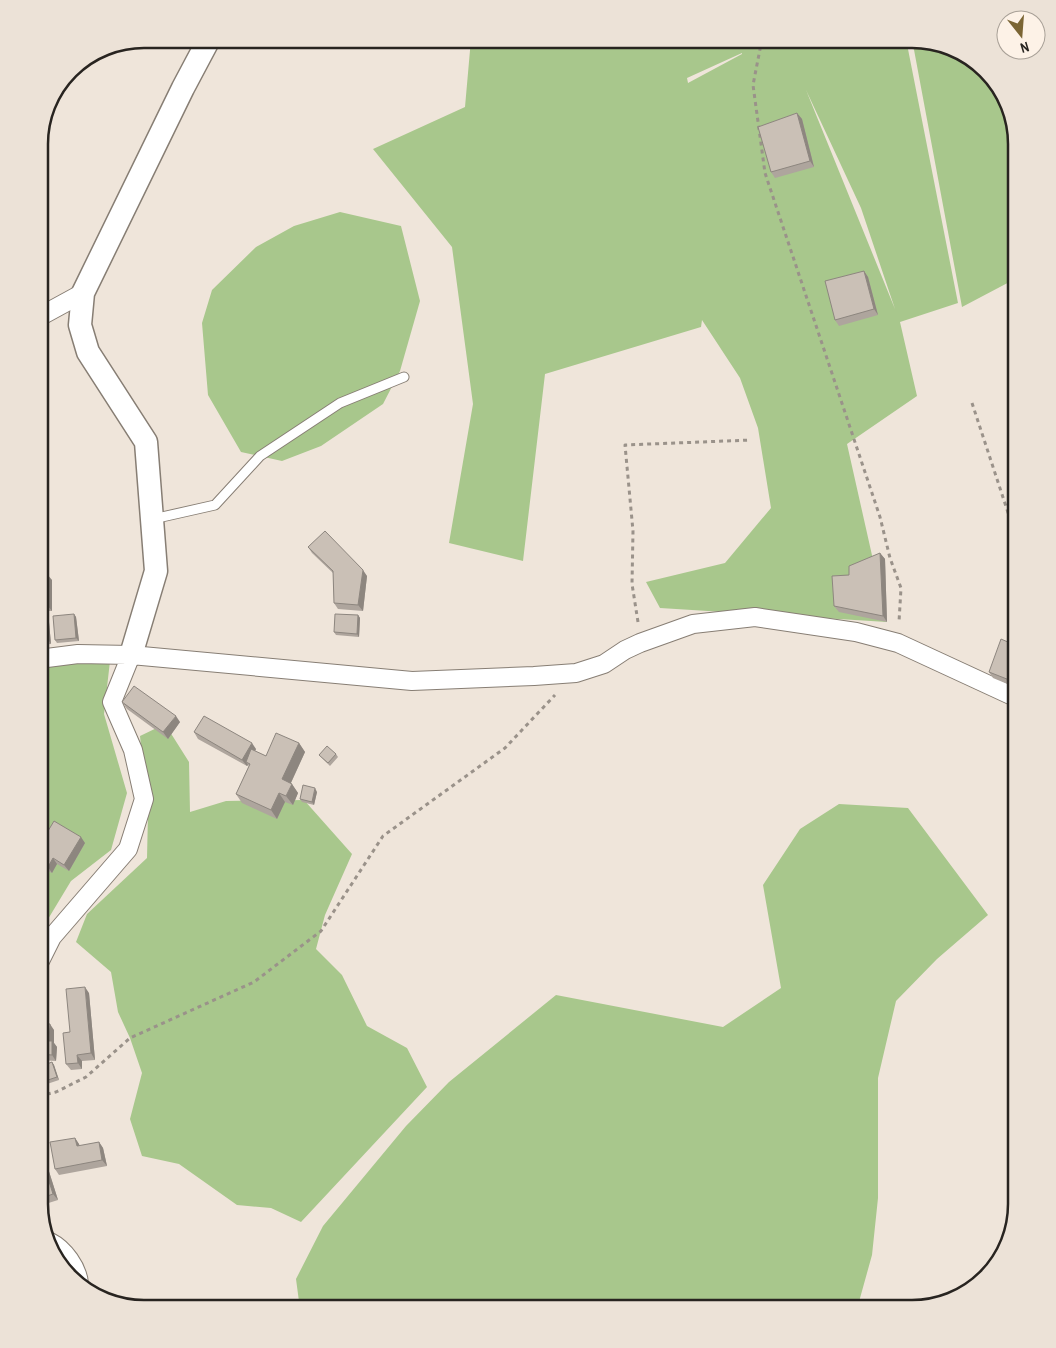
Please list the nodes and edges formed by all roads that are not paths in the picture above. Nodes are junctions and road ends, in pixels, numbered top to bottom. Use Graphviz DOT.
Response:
graph roads {
  1 [pos="204,48"];
  2 [pos="83,293"];
  3 [pos="48,312"];
  4 [pos="404,378"];
  5 [pos="152,519"];
  6 [pos="131,655"];
  7 [pos="48,658"];
  8 [pos="1008,694"];
  9 [pos="48,946"];
  10 [pos="56,1245"];
  11 [pos="78,1275"];
  1 -- 2 [label="street"];
  2 -- 3 [label="street"];
  2 -- 5 [label="street"];
  4 -- 5 [label="lane"];
  5 -- 6 [label="street"];
  6 -- 7 [label="street"];
  6 -- 8 [label="street"];
  6 -- 9 [label="street"];
  10 -- 11 [label="street"];
}
